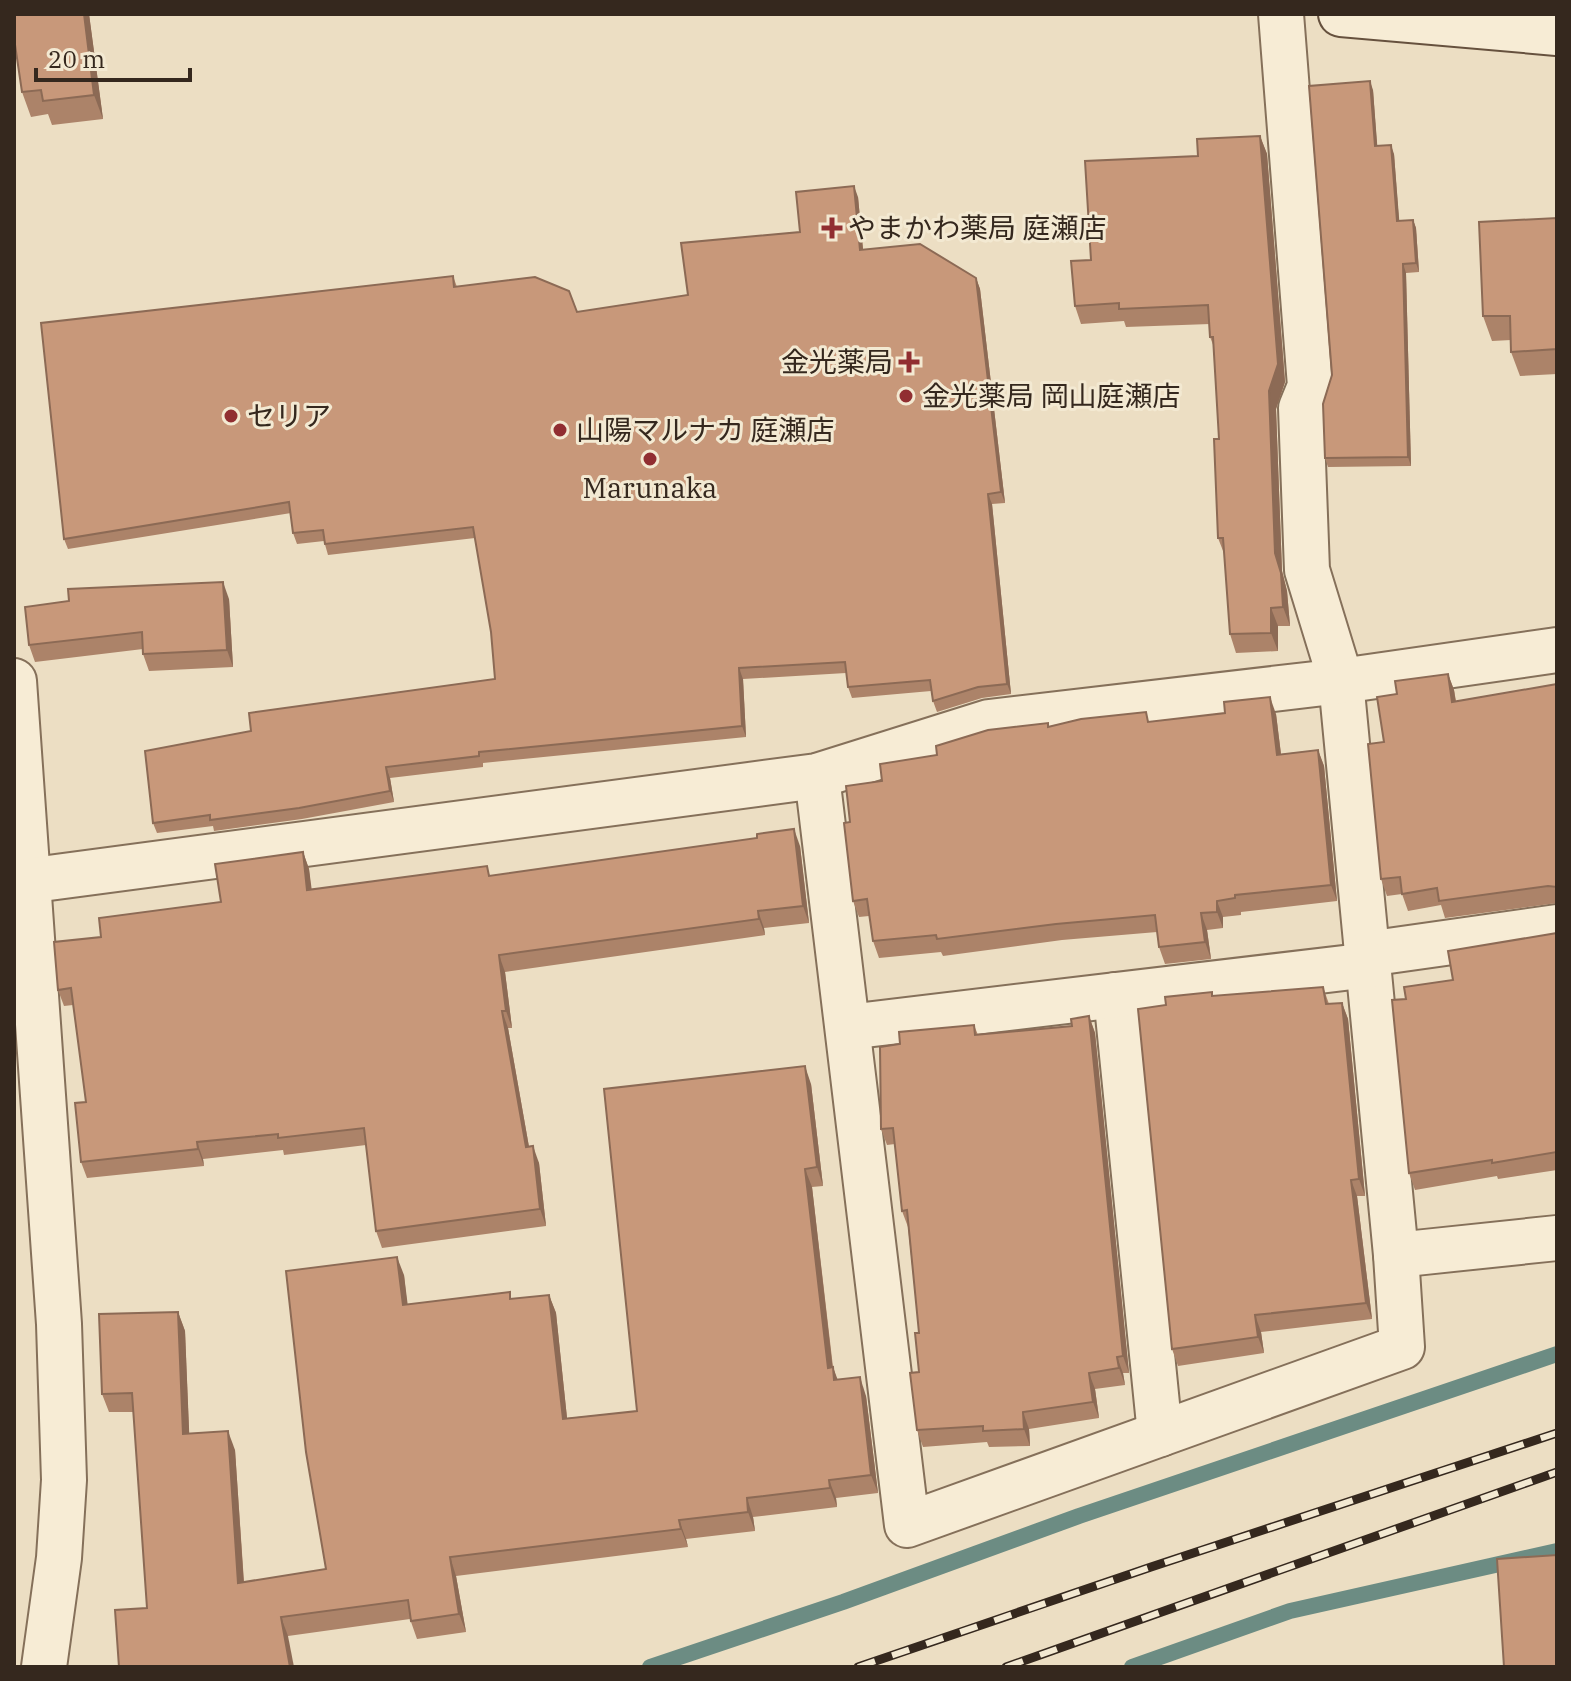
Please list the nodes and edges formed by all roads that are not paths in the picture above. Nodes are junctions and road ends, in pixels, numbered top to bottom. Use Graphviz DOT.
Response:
graph roads {
  1 [pos="1281,14"];
  2 [pos="1341,14"];
  3 [pos="1557,33"];
  4 [pos="1557,650"];
  5 [pos="14,681"];
  6 [pos="1341,681"];
  7 [pos="817,776"];
  8 [pos="26,881"];
  9 [pos="1557,927"];
  10 [pos="1368,959"];
  11 [pos="1116,995"];
  12 [pos="848,1027"];
  13 [pos="1557,1238"];
  14 [pos="1396,1255"];
  15 [pos="1160,1434"];
  16 [pos="44,1667"];
  1 -- 6 [label="street"];
  2 -- 3 [label="street"];
  4 -- 6 [label="street"];
  5 -- 8 [label="street"];
  6 -- 7 [label="street"];
  6 -- 10 [label="street"];
  7 -- 8 [label="street"];
  7 -- 12 [label="street"];
  8 -- 16 [label="street"];
  9 -- 10 [label="street"];
  10 -- 11 [label="street"];
  10 -- 14 [label="street"];
  11 -- 12 [label="street"];
  11 -- 15 [label="street"];
  12 -- 15 [label="street"];
  13 -- 14 [label="street"];
  14 -- 15 [label="street"];
}
